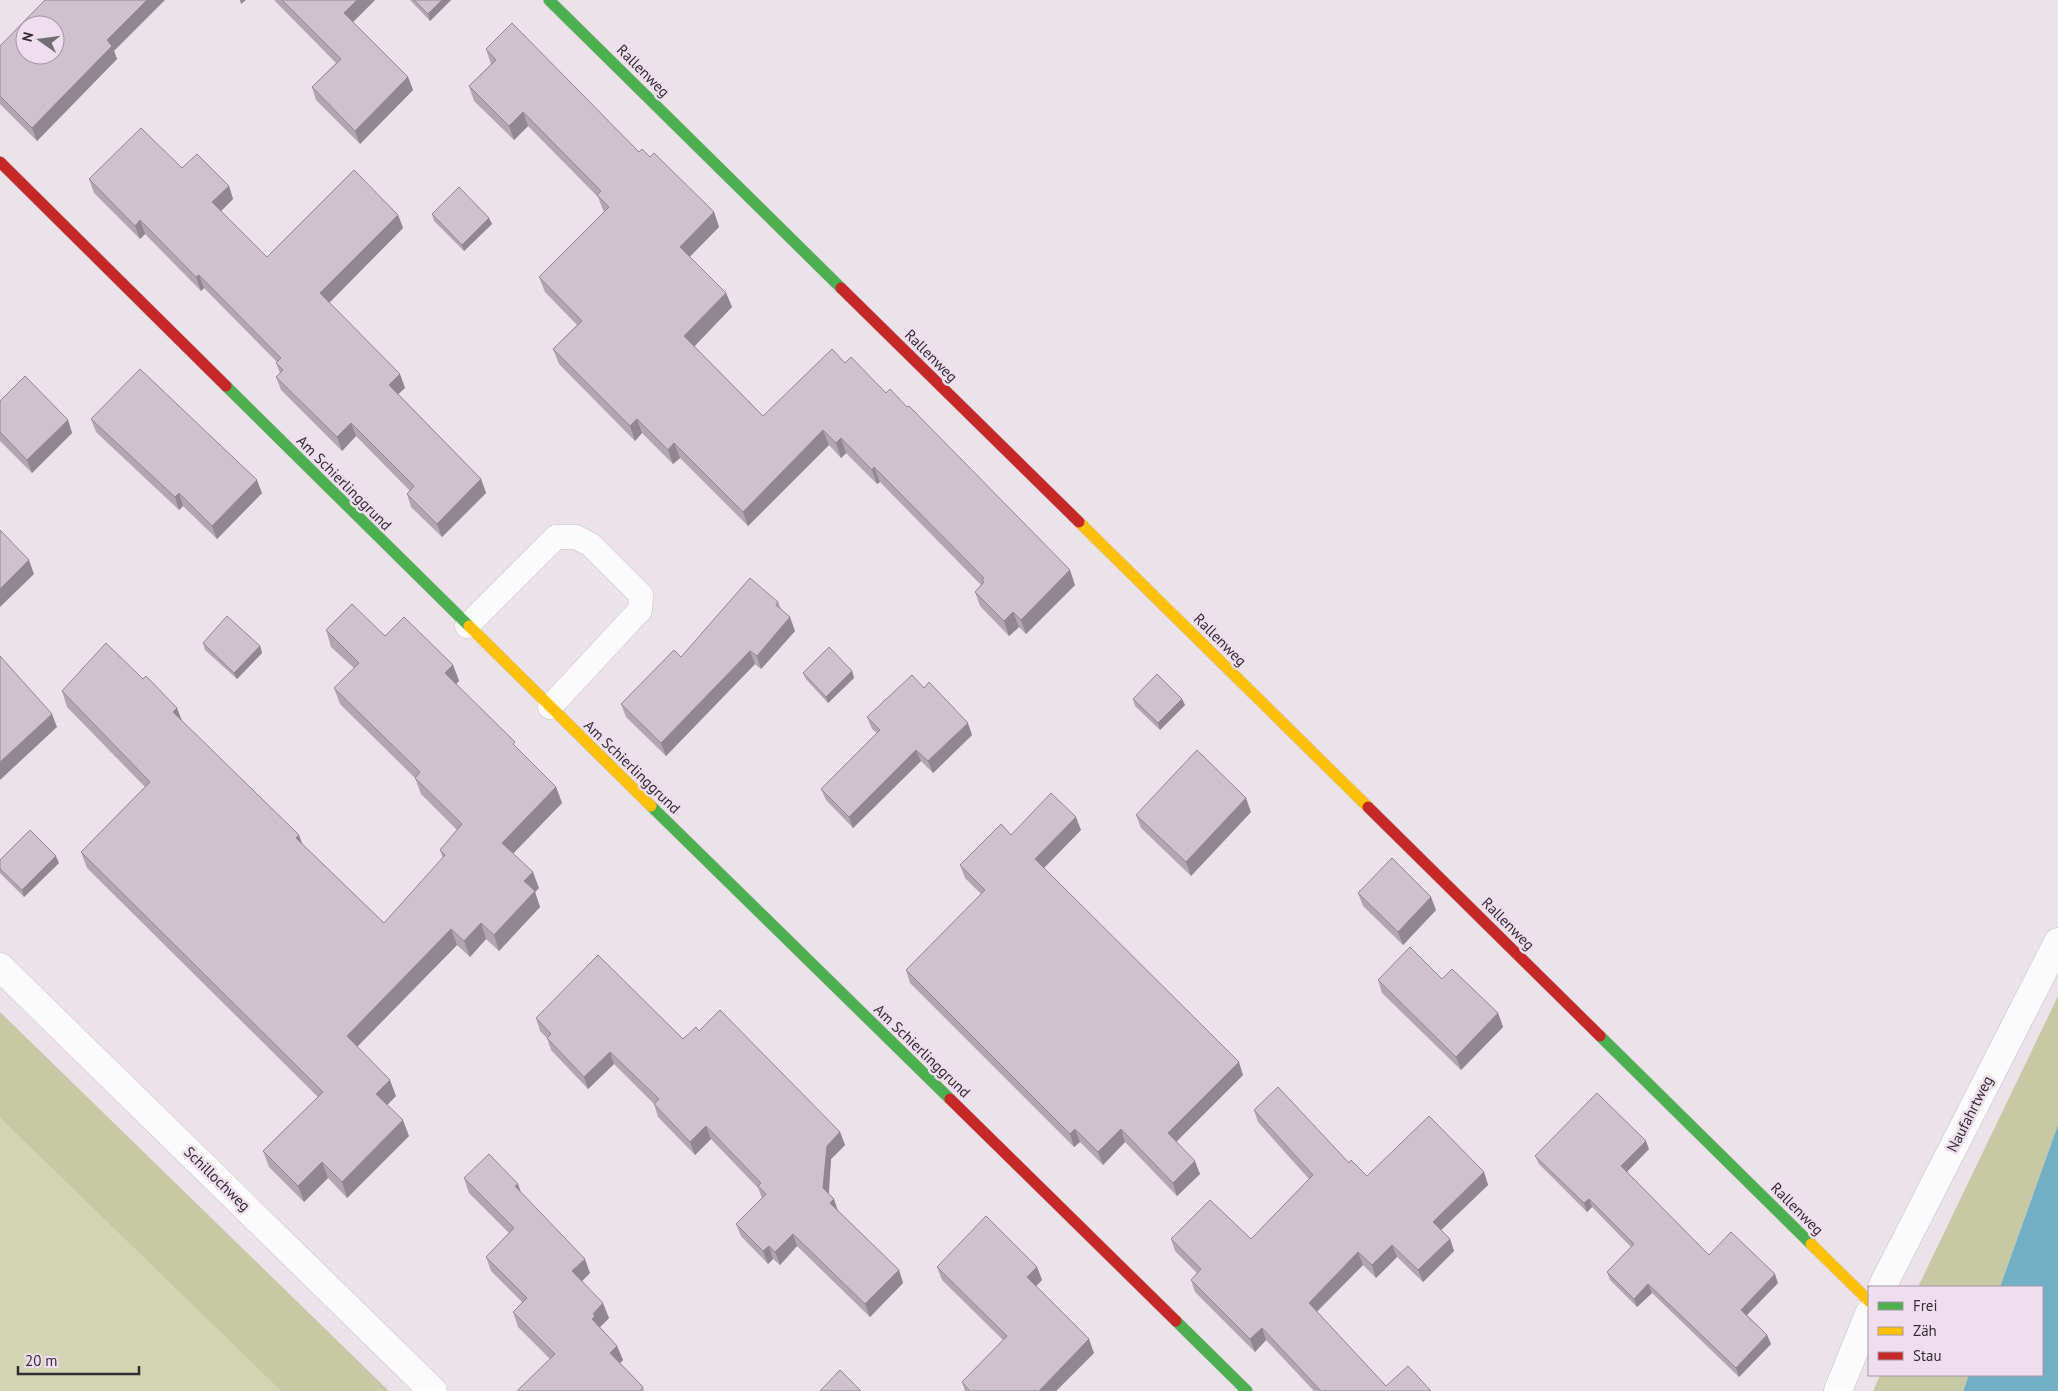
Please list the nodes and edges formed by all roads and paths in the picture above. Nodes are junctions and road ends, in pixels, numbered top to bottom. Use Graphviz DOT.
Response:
graph roads {
  1 [pos="549,0"];
  2 [pos="0,162"];
  3 [pos="468,626"];
  4 [pos="550,708"];
  5 [pos="2058,942"];
  6 [pos="0,967"];
  7 [pos="1883,1286"];
  8 [pos="1868,1300"];
  9 [pos="1868,1316"];
  10 [pos="433,1391"];
  11 [pos="1247,1391"];
  12 [pos="1838,1391"];
  1 -- 8 [label="street, Rallenweg"];
  2 -- 3 [label="street, Am Schierlinggrund"];
  3 -- 4 [label="street, Am Schierlinggrund"];
  3 -- 4 [label="lane"];
  4 -- 11 [label="street, Am Schierlinggrund"];
  5 -- 7 [label="street, Naufahrtweg"];
  6 -- 10 [label="street, Schillochweg"];
  9 -- 12 [label="street"];
}
